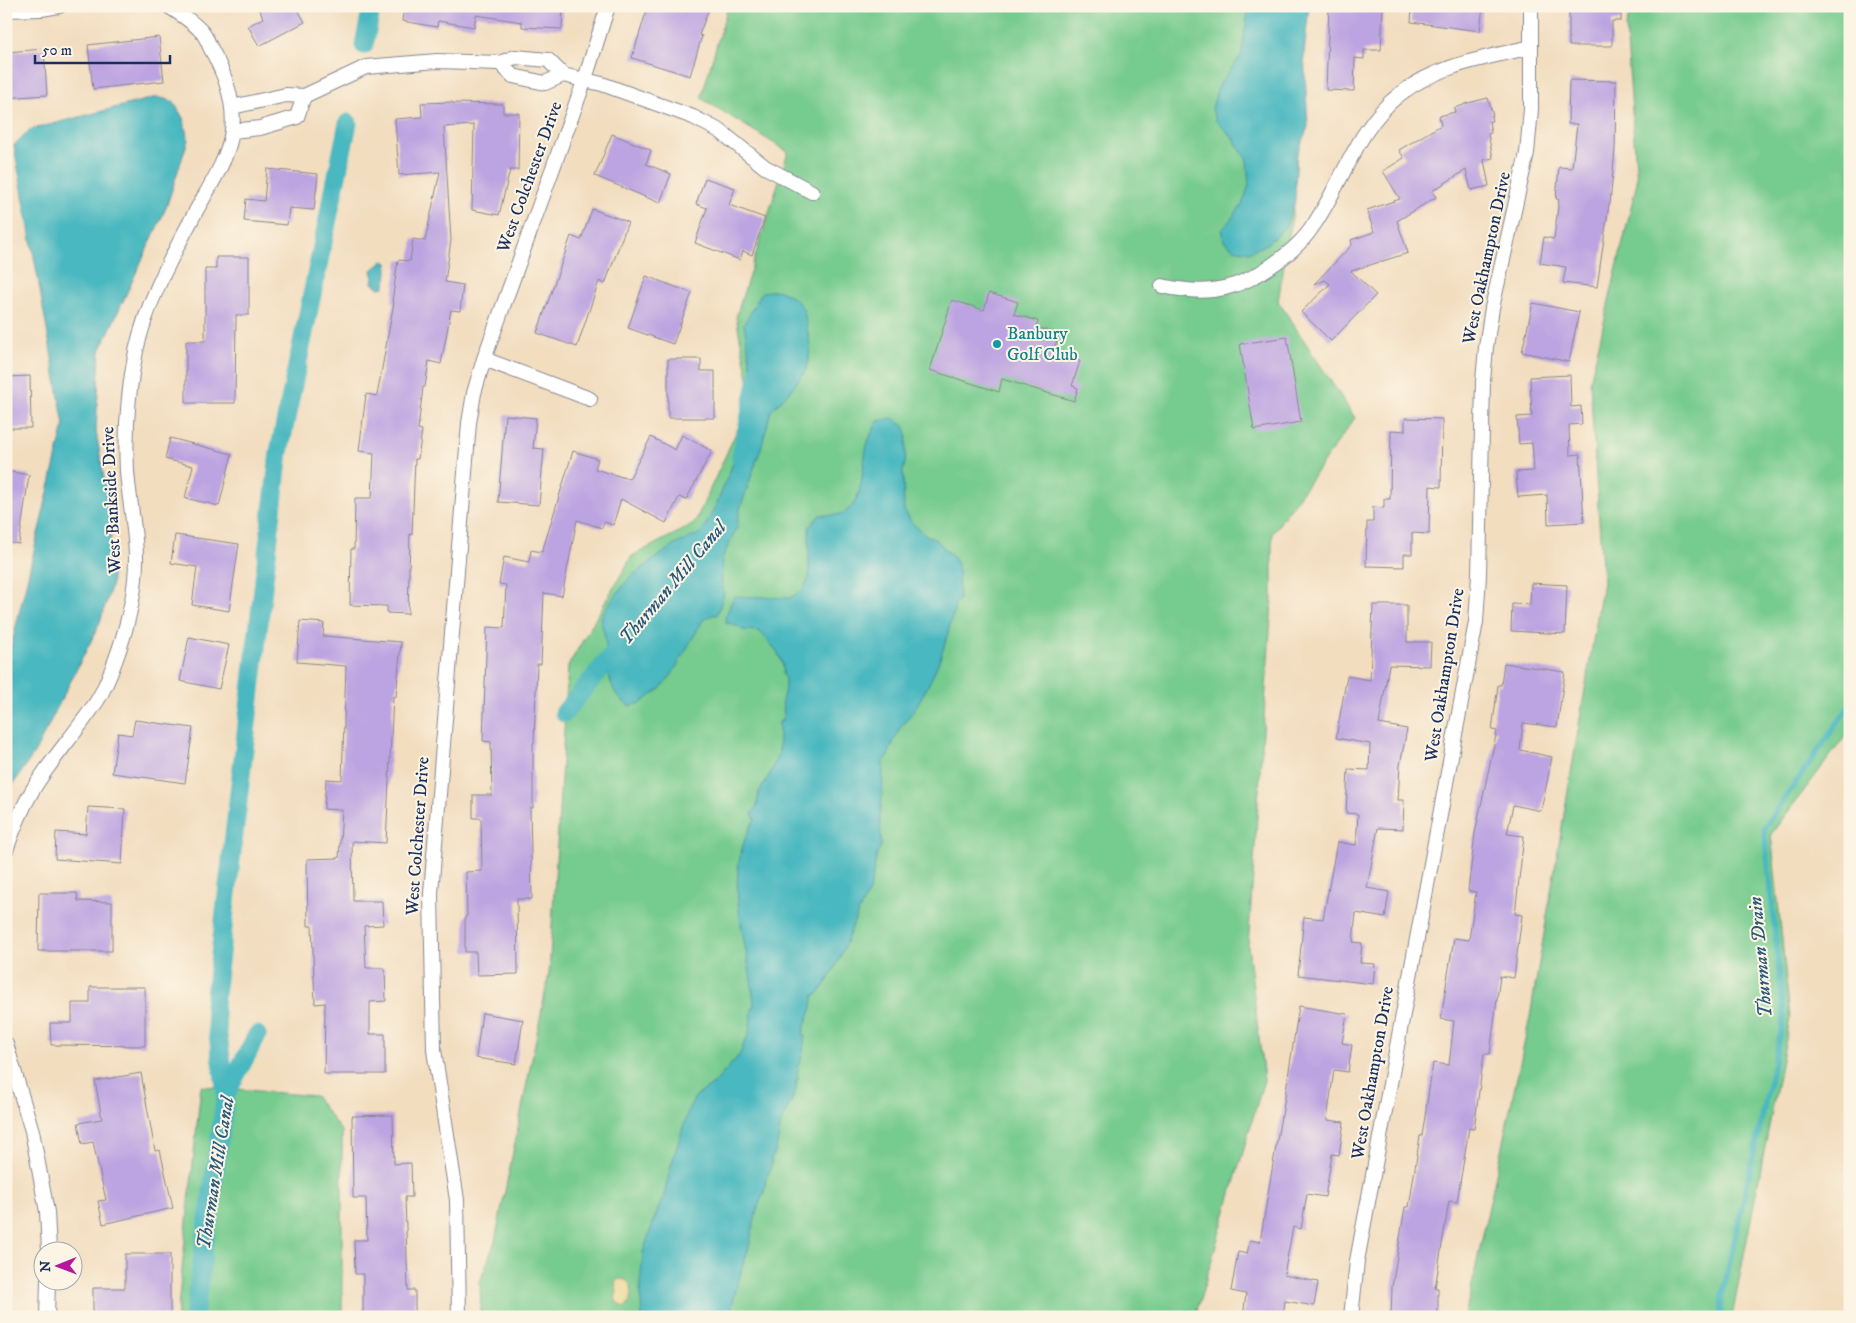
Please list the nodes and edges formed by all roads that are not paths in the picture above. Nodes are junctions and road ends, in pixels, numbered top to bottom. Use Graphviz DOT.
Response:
graph roads {
  1 [pos="59,6"];
  2 [pos="168,6"];
  3 [pos="608,6"];
  4 [pos="1531,6"];
  5 [pos="40,8"];
  6 [pos="6,10"];
  7 [pos="1531,47"];
  8 [pos="500,63"];
  9 [pos="563,75"];
  10 [pos="585,79"];
  11 [pos="304,96"];
  12 [pos="232,107"];
  13 [pos="232,131"];
  14 [pos="812,192"];
  15 [pos="1162,286"];
  16 [pos="484,359"];
  17 [pos="590,399"];
  18 [pos="6,850"];
  19 [pos="6,1044"];
  20 [pos="48,1240"];
  21 [pos="47,1290"];
  22 [pos="46,1317"];
  23 [pos="459,1317"];
  24 [pos="1351,1317"];
  1 -- 5 [label="street"];
  2 -- 12 [label="street, West Bankside Drive"];
  3 -- 10 [label="street, West Colchester Drive"];
  4 -- 7 [label="street, West Oakhampton Drive"];
  5 -- 6 [label="street"];
  7 -- 15 [label="street"];
  7 -- 24 [label="street, West Oakhampton Drive"];
  8 -- 9 [label="street"];
  8 -- 9 [label="street"];
  8 -- 11 [label="street"];
  9 -- 10 [label="street"];
  10 -- 14 [label="street"];
  10 -- 16 [label="street, West Colchester Drive"];
  11 -- 12 [label="street"];
  11 -- 13 [label="street"];
  12 -- 13 [label="street, West Bankside Drive"];
  13 -- 18 [label="street, West Bankside Drive"];
  16 -- 17 [label="street"];
  16 -- 23 [label="street, West Colchester Drive"];
  19 -- 20 [label="street"];
  21 -- 22 [label="street"];
}
